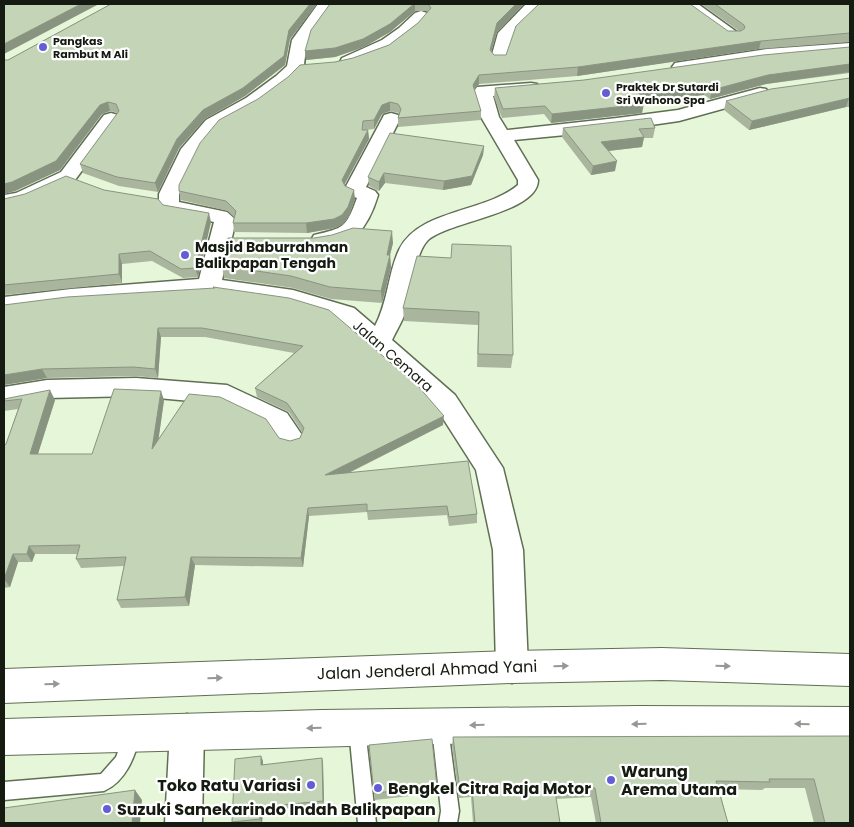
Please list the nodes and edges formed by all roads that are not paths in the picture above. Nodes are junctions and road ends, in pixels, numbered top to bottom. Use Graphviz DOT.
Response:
graph roads {
  1 [pos="326,4"];
  2 [pos="534,4"];
  3 [pos="688,4"];
  4 [pos="421,16"];
  5 [pos="733,35"];
  6 [pos="850,48"];
  7 [pos="499,58"];
  8 [pos="335,65"];
  9 [pos="663,70"];
  10 [pos="544,87"];
  11 [pos="782,89"];
  12 [pos="111,119"];
  13 [pos="391,119"];
  14 [pos="502,136"];
  15 [pos="4,202"];
  16 [pos="299,240"];
  17 [pos="209,286"];
  18 [pos="4,305"];
  19 [pos="378,344"];
  20 [pos="4,397"];
  21 [pos="291,438"];
  22 [pos="512,667"];
  23 [pos="850,670"];
  24 [pos="4,686"];
  25 [pos="850,725"];
  26 [pos="440,726"];
  27 [pos="357,727"];
  28 [pos="187,731"];
  29 [pos="133,733"];
  30 [pos="4,737"];
  31 [pos="4,790"];
  32 [pos="183,823"];
  33 [pos="367,823"];
  34 [pos="448,823"];
  1 -- 17 [label="street"];
  2 -- 7 [label="street"];
  3 -- 5 [label="street"];
  4 -- 8 [label="street"];
  6 -- 9 [label="street"];
  10 -- 14 [label="street"];
  11 -- 14 [label="street"];
  12 -- 15 [label="street"];
  13 -- 16 [label="street"];
  14 -- 19 [label="street"];
  17 -- 18 [label="street, Jalan Cemara"];
  17 -- 19 [label="street, Jalan Cemara"];
  19 -- 22 [label="street, Jalan Cemara"];
  20 -- 21 [label="street"];
  22 -- 23 [label="main road, Jalan Jenderal Ahmad Yani, one-way"];
  24 -- 22 [label="main road, Jalan Jenderal Ahmad Yani, one-way"];
  25 -- 26 [label="main road, one-way"];
  26 -- 27 [label="main road"];
  26 -- 34 [label="lane"];
  27 -- 28 [label="main road, one-way"];
  27 -- 33 [label="lane"];
  28 -- 29 [label="main road"];
  28 -- 32 [label="street"];
  29 -- 30 [label="main road"];
  29 -- 31 [label="lane"];
}
